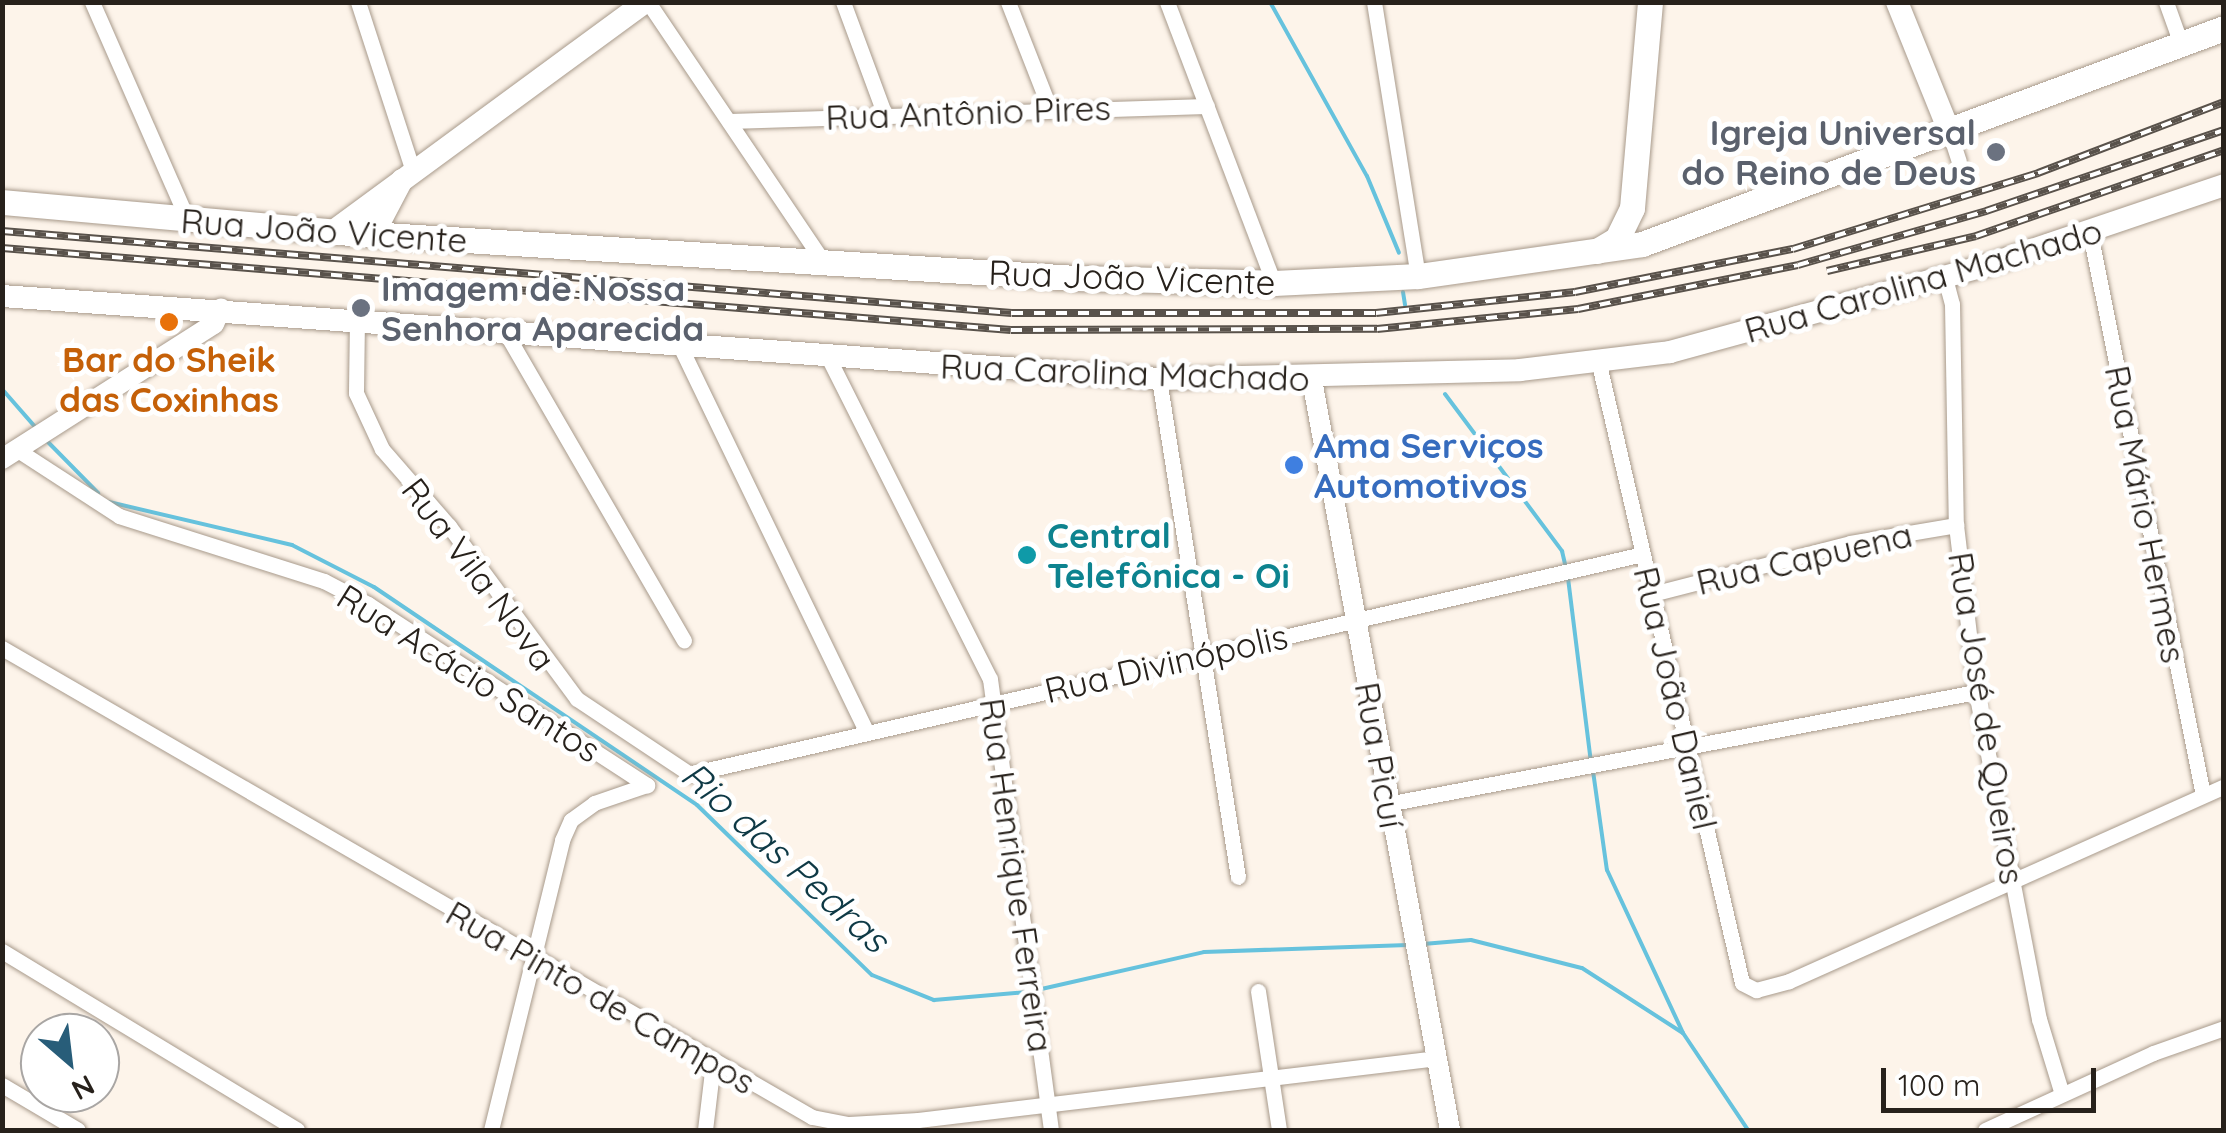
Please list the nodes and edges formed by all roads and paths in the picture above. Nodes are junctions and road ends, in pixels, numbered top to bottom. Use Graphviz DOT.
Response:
graph roads {
  1 [pos="92,2"];
  2 [pos="358,2"];
  3 [pos="647,2"];
  4 [pos="843,2"];
  5 [pos="1008,2"];
  6 [pos="1167,2"];
  7 [pos="1374,2"];
  8 [pos="1650,2"];
  9 [pos="1896,2"];
  10 [pos="2166,2"];
  11 [pos="622,10"];
  12 [pos="2224,28"];
  13 [pos="2180,44"];
  14 [pos="1207,106"];
  15 [pos="1050,109"];
  16 [pos="884,114"];
  17 [pos="729,120"];
  18 [pos="1949,131"];
  19 [pos="1959,161"];
  20 [pos="409,174"];
  21 [pos="2224,185"];
  22 [pos="2,202"];
  23 [pos="1632,208"];
  24 [pos="188,221"];
  25 [pos="332,232"];
  26 [pos="2090,233"];
  27 [pos="374,234"];
  28 [pos="1662,237"];
  29 [pos="1598,251"];
  30 [pos="825,264"];
  31 [pos="1418,276"];
  32 [pos="1945,278"];
  33 [pos="1274,283"];
  34 [pos="2,296"];
  35 [pos="217,316"];
  36 [pos="358,319"];
  37 [pos="190,322"];
  38 [pos="507,335"];
  39 [pos="678,344"];
  40 [pos="828,357"];
  41 [pos="1599,364"];
  42 [pos="1159,379"];
  43 [pos="1312,380"];
  44 [pos="14,450"];
  45 [pos="1956,525"];
  46 [pos="1643,554"];
  47 [pos="1652,594"];
  48 [pos="1356,622"];
  49 [pos="684,640"];
  50 [pos="2,648"];
  51 [pos="1200,652"];
  52 [pos="1976,692"];
  53 [pos="996,703"];
  54 [pos="866,730"];
  55 [pos="1687,743"];
  56 [pos="690,774"];
  57 [pos="2224,786"];
  58 [pos="2203,794"];
  59 [pos="1388,804"];
  60 [pos="1238,877"];
  61 [pos="2012,879"];
  62 [pos="2,951"];
  63 [pos="534,961"];
  64 [pos="1258,991"];
  65 [pos="2224,1028"];
  66 [pos="1437,1058"];
  67 [pos="713,1063"];
  68 [pos="1270,1079"];
  69 [pos="2,1086"];
  70 [pos="2062,1094"];
  71 [pos="1048,1103"];
  72 [pos="919,1125"];
  73 [pos="2006,1126"];
  74 [pos="78,1130"];
  75 [pos="297,1130"];
  76 [pos="491,1130"];
  77 [pos="705,1130"];
  78 [pos="1051,1130"];
  79 [pos="1279,1130"];
  80 [pos="1450,1130"];
  81 [pos="1985,1130"];
  1 -- 24 [label="street"];
  2 -- 20 [label="street"];
  3 -- 11 [label="main road"];
  3 -- 17 [label="street"];
  4 -- 16 [label="street"];
  5 -- 15 [label="street"];
  6 -- 14 [label="street"];
  7 -- 31 [label="street"];
  8 -- 23 [label="main road"];
  9 -- 18 [label="main road"];
  10 -- 13 [label="street"];
  11 -- 20 [label="main road"];
  12 -- 13 [label="main road, Rua João Vicente"];
  13 -- 18 [label="main road, Rua João Vicente"];
  14 -- 15 [label="street, Rua Antônio Pires"];
  14 -- 33 [label="street"];
  15 -- 16 [label="street, Rua Antônio Pires"];
  16 -- 17 [label="street, Rua Antônio Pires"];
  17 -- 30 [label="street"];
  18 -- 19 [label="street"];
  18 -- 28 [label="main road, Rua João Vicente"];
  20 -- 25 [label="main road"];
  20 -- 27 [label="main road"];
  21 -- 26 [label="main road, Rua Carolina Machado"];
  22 -- 24 [label="main road, Rua João Vicente"];
  23 -- 28 [label="main road"];
  23 -- 29 [label="main road"];
  24 -- 25 [label="main road, Rua João Vicente"];
  25 -- 27 [label="main road, Rua João Vicente"];
  26 -- 32 [label="main road, Rua Carolina Machado"];
  26 -- 58 [label="street, Rua Mário Hermes"];
  27 -- 30 [label="main road, Rua João Vicente"];
  28 -- 29 [label="main road, Rua João Vicente"];
  29 -- 31 [label="main road, Rua João Vicente"];
  30 -- 33 [label="main road, Rua João Vicente"];
  31 -- 33 [label="main road, Rua João Vicente"];
  32 -- 41 [label="main road, Rua Carolina Machado"];
  32 -- 45 [label="street, Rua José de Queiros"];
  34 -- 37 [label="main road"];
  35 -- 36 [label="main road, Rua Carolina Machado"];
  35 -- 37 [label="main road"];
  35 -- 37 [label="street"];
  36 -- 38 [label="main road, Rua Carolina Machado"];
  36 -- 56 [label="street, Rua Vila Nova"];
  37 -- 44 [label="street"];
  38 -- 39 [label="main road, Rua Carolina Machado"];
  38 -- 49 [label="street"];
  39 -- 40 [label="main road, Rua Carolina Machado"];
  39 -- 54 [label="street"];
  40 -- 42 [label="main road, Rua Carolina Machado"];
  40 -- 53 [label="street, Rua Henrique Ferreira"];
  41 -- 43 [label="main road, Rua Carolina Machado"];
  41 -- 46 [label="street, Rua João Daniel"];
  42 -- 43 [label="main road, Rua Carolina Machado"];
  42 -- 51 [label="street"];
  43 -- 48 [label="street, Rua Picuí"];
  44 -- 63 [label="street, Rua Acácio Santos"];
  45 -- 47 [label="street, Rua Capuena"];
  45 -- 52 [label="street, Rua José de Queiros"];
  46 -- 47 [label="street, Rua João Daniel"];
  46 -- 48 [label="street, Rua Divinópolis"];
  47 -- 55 [label="street, Rua João Daniel"];
  48 -- 51 [label="street, Rua Divinópolis"];
  48 -- 59 [label="street, Rua Picuí"];
  50 -- 63 [label="street, Rua Pinto de Campos"];
  51 -- 53 [label="street, Rua Divinópolis"];
  51 -- 60 [label="street"];
  52 -- 55 [label="street"];
  52 -- 61 [label="street, Rua José de Queiros"];
  53 -- 54 [label="street, Rua Divinópolis"];
  53 -- 71 [label="street, Rua Henrique Ferreira"];
  54 -- 56 [label="street, Rua Divinópolis"];
  55 -- 59 [label="street"];
  55 -- 61 [label="street, Rua João Daniel"];
  57 -- 58 [label="street"];
  58 -- 61 [label="street"];
  59 -- 66 [label="street, Rua Picuí"];
  61 -- 70 [label="street, Rua José de Queiros"];
  62 -- 75 [label="street"];
  63 -- 67 [label="street, Rua Pinto de Campos"];
  63 -- 76 [label="street"];
  64 -- 68 [label="street"];
  65 -- 70 [label="street"];
  66 -- 68 [label="street, Rua Pinto de Campos"];
  66 -- 80 [label="street, Rua Picuí"];
  67 -- 72 [label="street, Rua Pinto de Campos"];
  67 -- 77 [label="street"];
  68 -- 71 [label="street, Rua Pinto de Campos"];
  68 -- 79 [label="street"];
  69 -- 74 [label="street"];
  70 -- 73 [label="street"];
  71 -- 72 [label="street, Rua Pinto de Campos"];
  71 -- 78 [label="street, Rua Henrique Ferreira"];
  73 -- 81 [label="street"];
}
